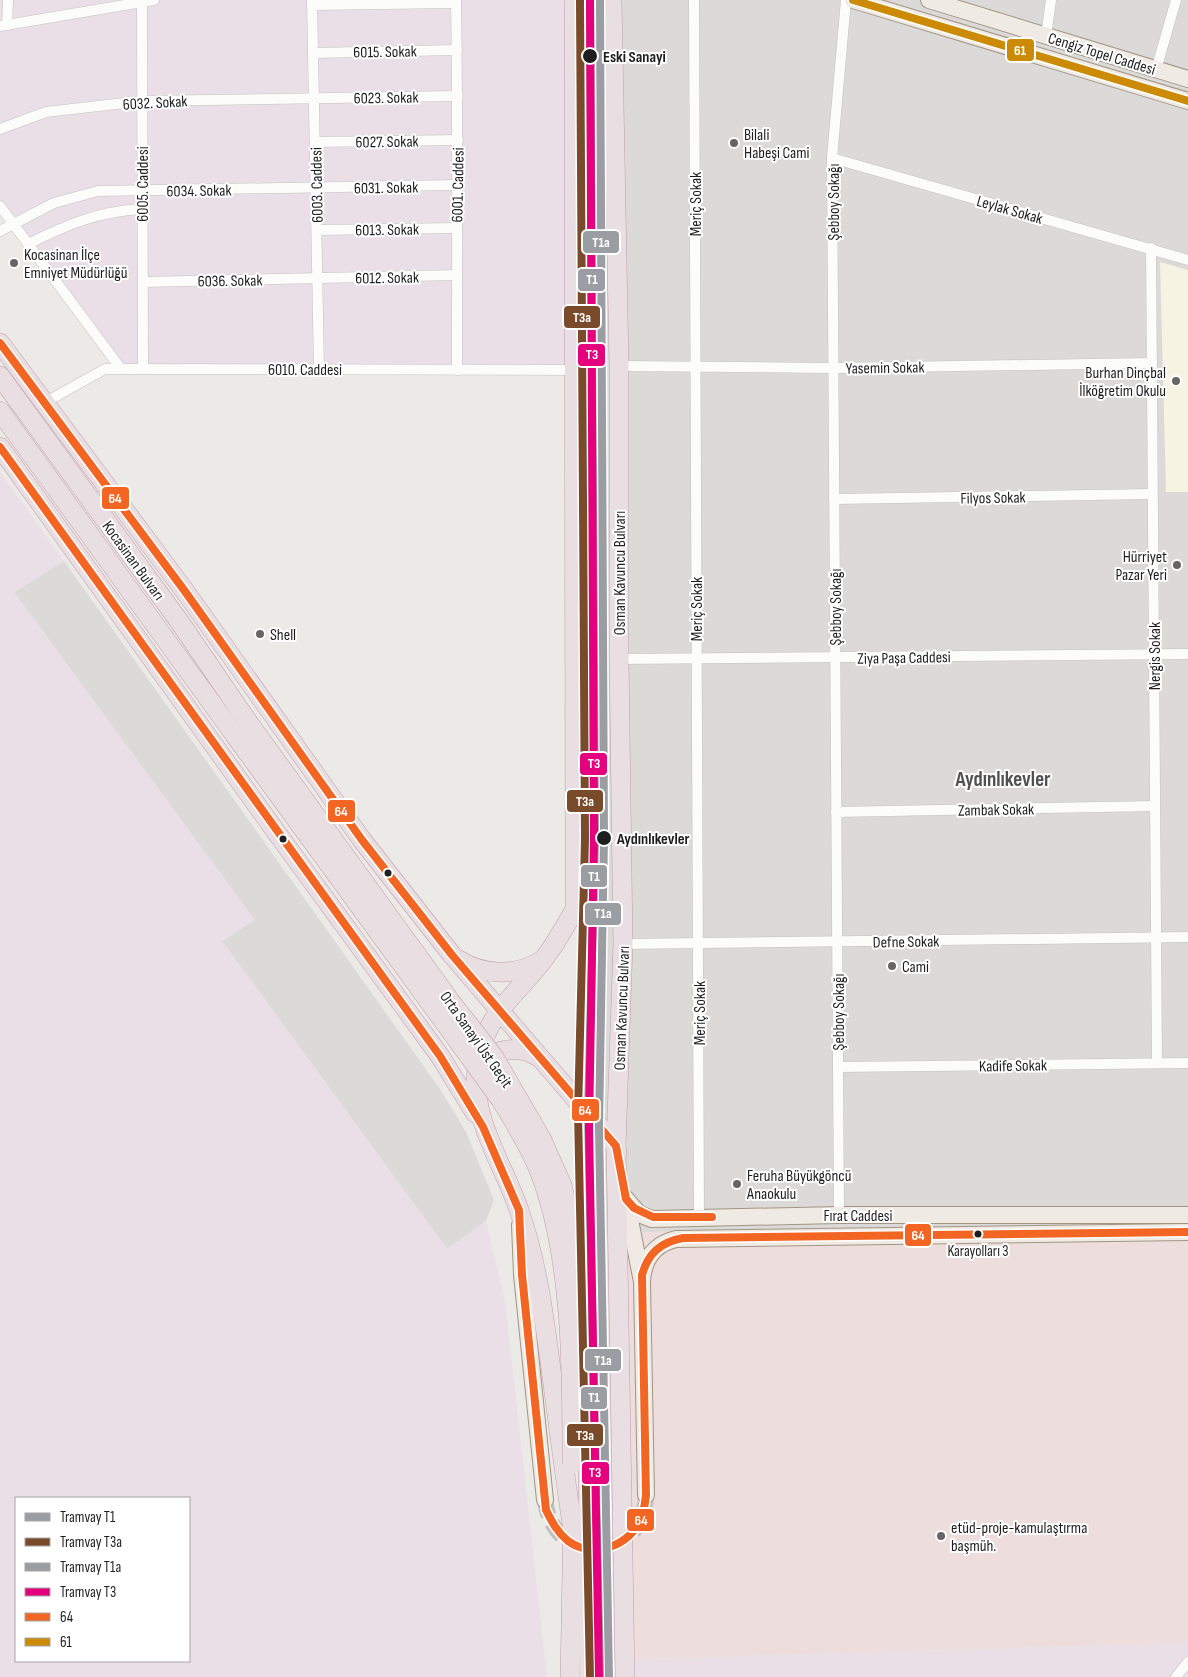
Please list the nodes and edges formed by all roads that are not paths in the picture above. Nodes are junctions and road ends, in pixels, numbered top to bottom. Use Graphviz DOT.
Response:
graph roads {
  1 [pos="8,0"];
  2 [pos="154,0"];
  3 [pos="574,0"];
  4 [pos="612,0"];
  5 [pos="694,0"];
  6 [pos="846,0"];
  7 [pos="853,0"];
  8 [pos="929,0"];
  9 [pos="1051,0"];
  10 [pos="1176,0"];
  11 [pos="141,1"];
  12 [pos="456,1"];
  13 [pos="312,3"];
  14 [pos="3,26"];
  15 [pos="1046,36"];
  16 [pos="457,50"];
  17 [pos="313,53"];
  18 [pos="1156,70"];
  19 [pos="1188,79"];
  20 [pos="458,96"];
  21 [pos="314,98"];
  22 [pos="142,101"];
  23 [pos="1188,101"];
  24 [pos="0,129"];
  25 [pos="458,140"];
  26 [pos="315,142"];
  27 [pos="832,158"];
  28 [pos="456,185"];
  29 [pos="316,188"];
  30 [pos="142,191"];
  31 [pos="0,206"];
  32 [pos="142,210"];
  33 [pos="12,222"];
  34 [pos="457,228"];
  35 [pos="316,230"];
  36 [pos="0,231"];
  37 [pos="28,244"];
  38 [pos="1151,248"];
  39 [pos="1188,260"];
  40 [pos="457,275"];
  41 [pos="317,278"];
  42 [pos="143,282"];
  43 [pos="0,343"];
  44 [pos="1152,363"];
  45 [pos="619,366"];
  46 [pos="695,367"];
  47 [pos="834,368"];
  48 [pos="121,369"];
  49 [pos="143,369"];
  50 [pos="319,370"];
  51 [pos="457,370"];
  52 [pos="575,370"];
  53 [pos="0,376"];
  54 [pos="44,403"];
  55 [pos="0,411"];
  56 [pos="0,447"];
  57 [pos="1152,494"];
  58 [pos="834,499"];
  59 [pos="126,513"];
  60 [pos="97,582"];
  61 [pos="179,621"];
  62 [pos="158,630"];
  63 [pos="1154,654"];
  64 [pos="1188,654"];
  65 [pos="696,658"];
  66 [pos="835,658"];
  67 [pos="619,660"];
  68 [pos="248,722"];
  69 [pos="234,734"];
  70 [pos="1155,806"];
  71 [pos="836,812"];
  72 [pos="1188,937"];
  73 [pos="1156,938"];
  74 [pos="837,942"];
  75 [pos="623,944"];
  76 [pos="699,944"];
  77 [pos="452,955"];
  78 [pos="545,959"];
  79 [pos="475,982"];
  80 [pos="499,1010"];
  81 [pos="418,1025"];
  82 [pos="544,1062"];
  83 [pos="1156,1063"];
  84 [pos="1188,1063"];
  85 [pos="838,1067"];
  86 [pos="476,1071"];
  87 [pos="483,1127"];
  88 [pos="616,1146"];
  89 [pos="626,1199"];
  90 [pos="519,1210"];
  91 [pos="839,1215"];
  92 [pos="1188,1215"];
  93 [pos="699,1217"];
  94 [pos="1188,1232"];
  95 [pos="642,1282"];
  96 [pos="580,1464"];
  97 [pos="646,1495"];
  98 [pos="545,1500"];
  99 [pos="573,1530"];
  100 [pos="1188,1662"];
  101 [pos="570,1677"];
  102 [pos="589,1677"];
  103 [pos="625,1677"];
  104 [pos="1176,1677"];
  1 -- 14 [label="street"];
  2 -- 11 [label="street"];
  3 -- 52 [label="highway"];
  4 -- 45 [label="highway, Osman Kavuncu Bulvarı"];
  5 -- 46 [label="street, Meriç Sokak"];
  6 -- 27 [label="street, Şebboy Sokağı"];
  7 -- 23 [label="main road, Cengiz Topel Caddesi"];
  8 -- 15 [label="main road, Cengiz Topel Caddesi"];
  9 -- 15 [label="street"];
  10 -- 18 [label="street"];
  11 -- 14 [label="street"];
  11 -- 22 [label="street, 6005. Caddesi"];
  12 -- 13 [label="street"];
  12 -- 16 [label="street, 6001. Caddesi"];
  13 -- 17 [label="street, 6003. Caddesi"];
  15 -- 18 [label="main road, Cengiz Topel Caddesi"];
  16 -- 17 [label="street, 6015. Sokak"];
  16 -- 20 [label="street, 6001. Caddesi"];
  17 -- 21 [label="street, 6003. Caddesi"];
  18 -- 19 [label="main road, Cengiz Topel Caddesi"];
  20 -- 21 [label="street, 6023. Sokak"];
  20 -- 25 [label="street, 6001. Caddesi"];
  21 -- 22 [label="street, 6032. Sokak"];
  21 -- 26 [label="street, 6003. Caddesi"];
  22 -- 24 [label="street, 6032. Sokak"];
  22 -- 30 [label="street, 6005. Caddesi"];
  25 -- 26 [label="street, 6027. Sokak"];
  25 -- 28 [label="street, 6001. Caddesi"];
  26 -- 29 [label="street, 6003. Caddesi"];
  27 -- 38 [label="street, Leylak Sokak"];
  27 -- 47 [label="street, Şebboy Sokağı"];
  28 -- 29 [label="street, 6031. Sokak"];
  28 -- 34 [label="street, 6001. Caddesi"];
  29 -- 30 [label="street, 6034. Sokak"];
  29 -- 35 [label="street, 6003. Caddesi"];
  30 -- 32 [label="street, 6005. Caddesi"];
  30 -- 33 [label="street, 6034. Sokak"];
  31 -- 33 [label="street"];
  32 -- 37 [label="street"];
  32 -- 42 [label="street, 6005. Caddesi"];
  33 -- 36 [label="street, 6034. Sokak"];
  33 -- 37 [label="street"];
  34 -- 35 [label="street, 6013. Sokak"];
  34 -- 40 [label="street, 6001. Caddesi"];
  35 -- 41 [label="street, 6003. Caddesi"];
  37 -- 48 [label="street"];
  38 -- 39 [label="street, Leylak Sokak"];
  38 -- 44 [label="street, Nergis Sokak"];
  40 -- 41 [label="street, 6012. Sokak"];
  40 -- 51 [label="street, 6001. Caddesi"];
  41 -- 42 [label="street, 6036. Sokak"];
  41 -- 50 [label="street, 6003. Caddesi"];
  42 -- 49 [label="street, 6005. Caddesi"];
  43 -- 54 [label="highway"];
  44 -- 47 [label="street, Yasemin Sokak"];
  44 -- 57 [label="street, Nergis Sokak"];
  45 -- 46 [label="street, Yasemin Sokak"];
  45 -- 67 [label="highway, Osman Kavuncu Bulvarı"];
  46 -- 47 [label="street, Yasemin Sokak"];
  46 -- 65 [label="street, Meriç Sokak"];
  47 -- 58 [label="street, Şebboy Sokağı"];
  48 -- 49 [label="street, 6010. Caddesi"];
  48 -- 54 [label="street, 6010. Caddesi"];
  49 -- 50 [label="street, 6010. Caddesi"];
  50 -- 51 [label="street, 6010. Caddesi"];
  51 -- 52 [label="street, 6010. Caddesi"];
  52 -- 78 [label="highway"];
  53 -- 61 [label="highway, Kocasinan Bulvarı"];
  54 -- 59 [label="highway"];
  55 -- 62 [label="highway, Kocasinan Bulvarı"];
  56 -- 60 [label="highway"];
  57 -- 58 [label="street, Filyos Sokak"];
  57 -- 63 [label="street, Nergis Sokak"];
  58 -- 66 [label="street, Şebboy Sokağı"];
  59 -- 61 [label="highway"];
  59 -- 77 [label="highway"];
  60 -- 62 [label="highway"];
  60 -- 81 [label="highway"];
  61 -- 68 [label="highway, Kocasinan Bulvarı"];
  62 -- 69 [label="highway, Kocasinan Bulvarı"];
  63 -- 64 [label="street, Ziya Paşa Caddesi"];
  63 -- 66 [label="street, Ziya Paşa Caddesi"];
  63 -- 70 [label="street, Nergis Sokak"];
  65 -- 66 [label="street, Ziya Paşa Caddesi"];
  65 -- 67 [label="street, Ziya Paşa Caddesi"];
  65 -- 76 [label="street, Meriç Sokak"];
  66 -- 71 [label="street, Şebboy Sokağı"];
  67 -- 75 [label="highway, Osman Kavuncu Bulvarı"];
  68 -- 96 [label="highway, Orta Sanayi Üst Geçit, bridge"];
  69 -- 96 [label="highway, Orta Sanayi Üst Geçit, bridge"];
  70 -- 71 [label="street, Zambak Sokak"];
  70 -- 73 [label="street, Nergis Sokak"];
  71 -- 74 [label="street, Şebboy Sokağı"];
  72 -- 73 [label="street, Defne Sokak"];
  73 -- 74 [label="street, Defne Sokak"];
  73 -- 83 [label="street, Nergis Sokak"];
  74 -- 76 [label="street, Defne Sokak"];
  74 -- 85 [label="street, Şebboy Sokağı"];
  75 -- 76 [label="street, Defne Sokak"];
  75 -- 88 [label="highway, Osman Kavuncu Bulvarı"];
  76 -- 93 [label="street, Meriç Sokak"];
  77 -- 78 [label="highway"];
  77 -- 79 [label="highway"];
  78 -- 80 [label="highway"];
  79 -- 80 [label="highway"];
  79 -- 81 [label="highway"];
  80 -- 82 [label="highway"];
  80 -- 86 [label="highway"];
  81 -- 87 [label="highway"];
  82 -- 86 [label="highway"];
  82 -- 88 [label="highway"];
  83 -- 84 [label="street, Kadife Sokak"];
  83 -- 85 [label="street, Kadife Sokak"];
  85 -- 91 [label="street, Şebboy Sokağı"];
  86 -- 87 [label="highway"];
  87 -- 90 [label="highway"];
  88 -- 89 [label="highway"];
  88 -- 103 [label="highway"];
  89 -- 93 [label="main road, Fırat Caddesi"];
  89 -- 95 [label="main road"];
  90 -- 98 [label="main road"];
  90 -- 99 [label="highway"];
  91 -- 92 [label="main road, Fırat Caddesi"];
  91 -- 93 [label="main road, Fırat Caddesi"];
  94 -- 95 [label="main road, Fırat Caddesi"];
  95 -- 97 [label="main road"];
  96 -- 99 [label="highway"];
  96 -- 102 [label="highway"];
  99 -- 101 [label="highway"];
  100 -- 104 [label="street"];
}
